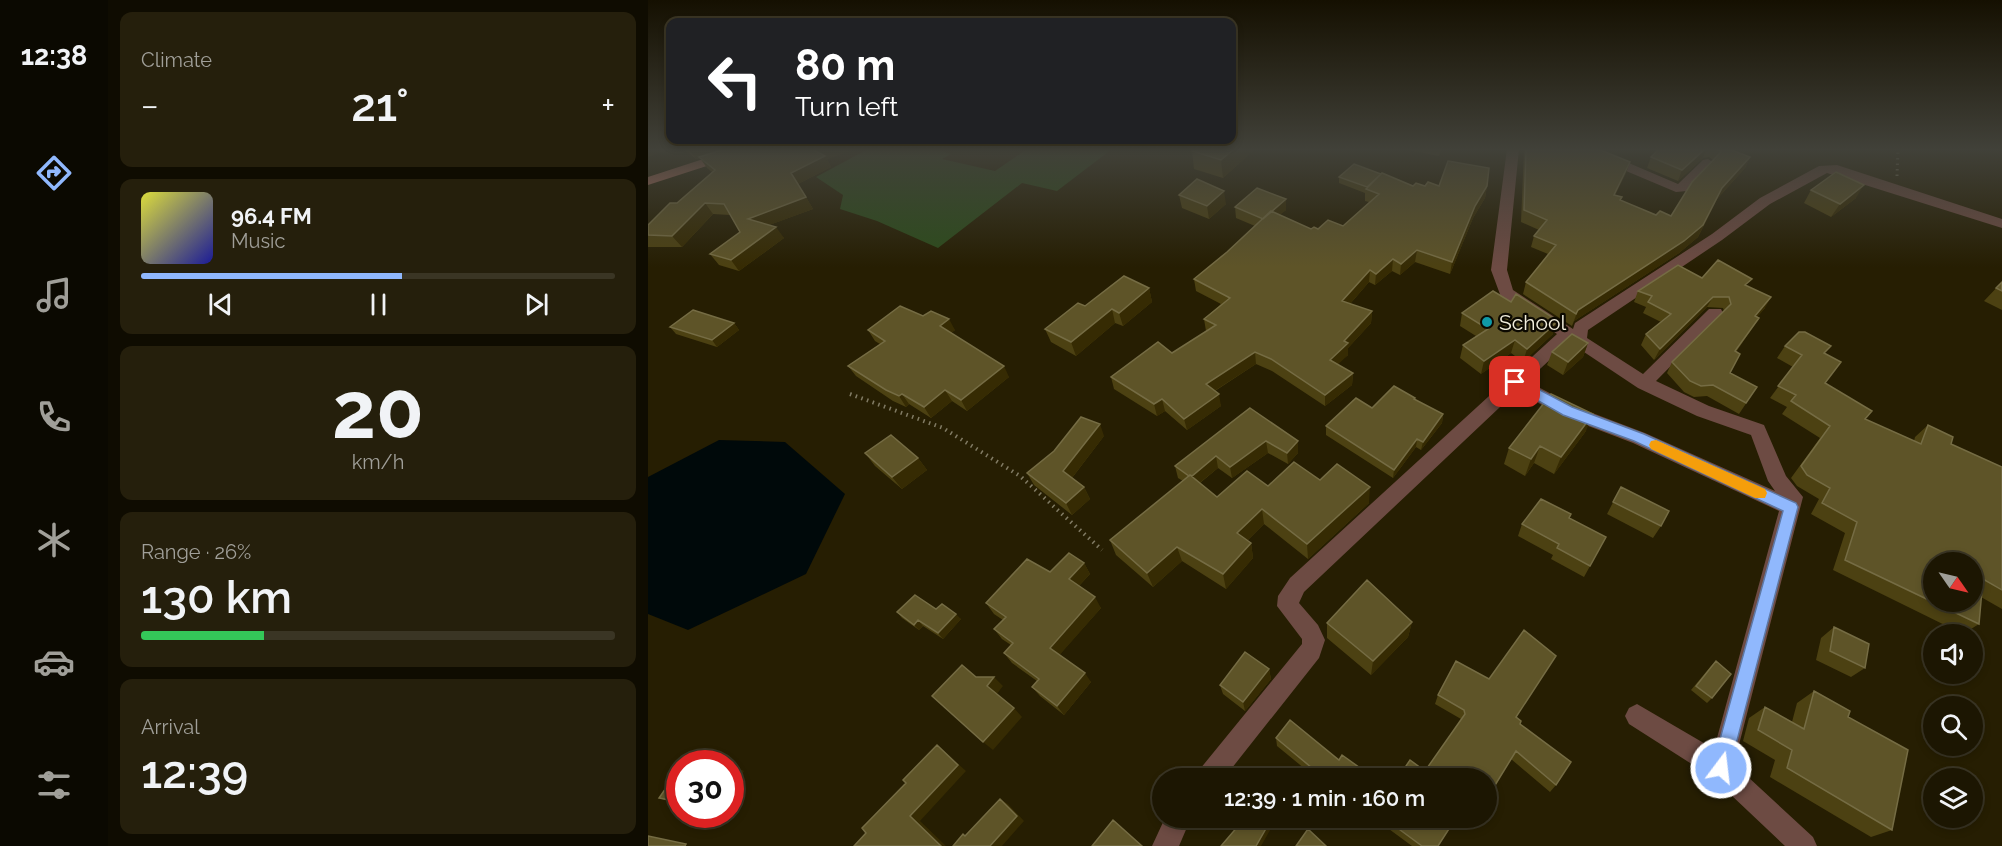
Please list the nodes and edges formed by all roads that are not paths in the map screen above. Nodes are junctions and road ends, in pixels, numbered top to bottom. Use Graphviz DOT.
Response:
graph roads {
  1 [pos="1508,188"];
  2 [pos="1788,188"];
  3 [pos="1894,188"];
  4 [pos="2002,224"];
  5 [pos="1716,313"];
  6 [pos="1573,336"];
  7 [pos="1515,382"];
  8 [pos="1644,383"];
  9 [pos="1791,507"];
  10 [pos="1637,716"];
  11 [pos="1217,768"];
  12 [pos="1721,768"];
  13 [pos="1173,828"];
  14 [pos="1165,846"];
  15 [pos="1804,846"];
  1 -- 6 [label="street"];
  2 -- 6 [label="street"];
  3 -- 4 [label="street"];
  5 -- 8 [label="street"];
  6 -- 7 [label="street"];
  6 -- 8 [label="street"];
  7 -- 9 [label="street"];
  7 -- 11 [label="street"];
  8 -- 9 [label="street"];
  9 -- 12 [label="street"];
  10 -- 12 [label="street"];
  12 -- 15 [label="street"];
  13 -- 14 [label="street"];
}
